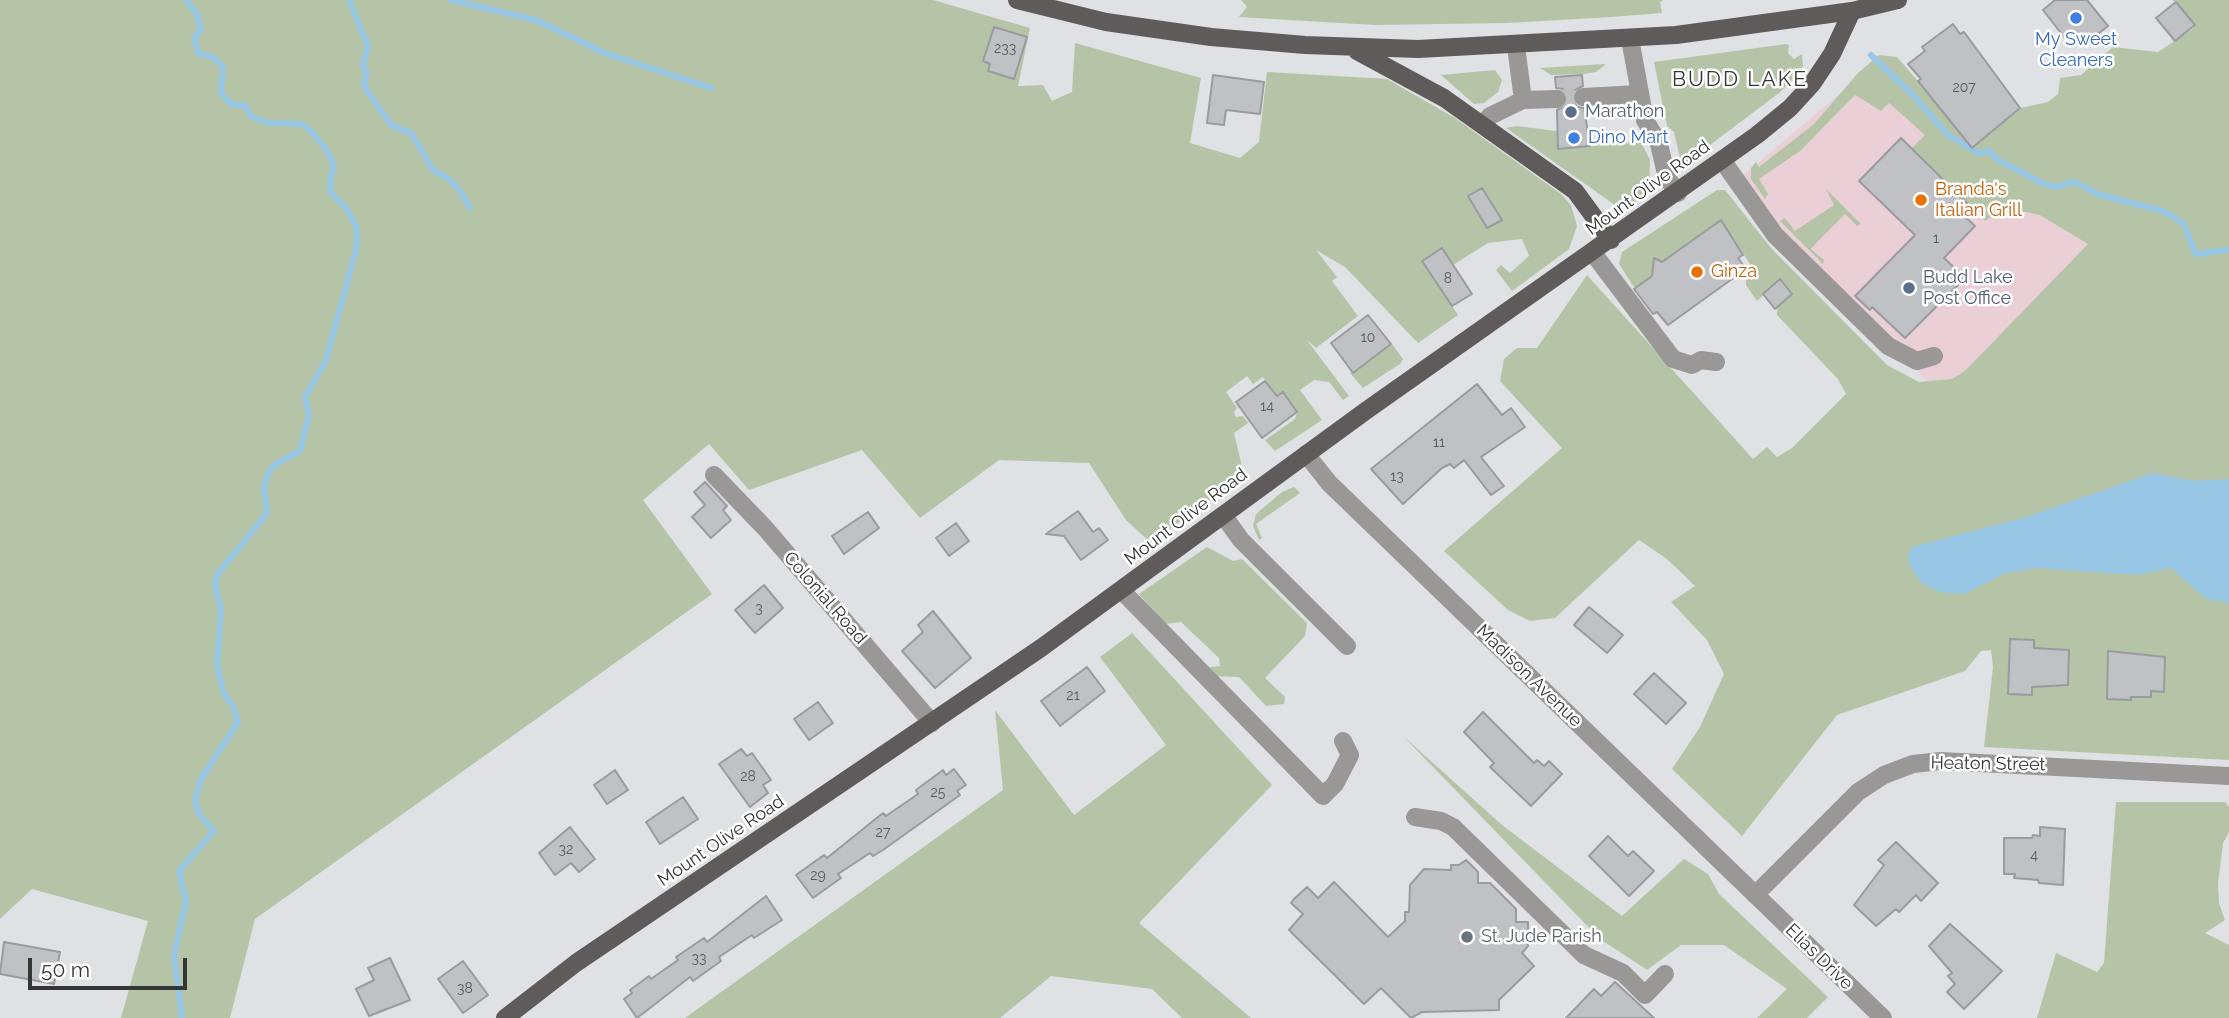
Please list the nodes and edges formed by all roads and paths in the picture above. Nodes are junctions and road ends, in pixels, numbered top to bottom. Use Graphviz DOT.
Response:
graph roads {
  1 [pos="1017,0"];
  2 [pos="1898,0"];
  3 [pos="1854,6"];
  4 [pos="1630,39"];
  5 [pos="1516,46"];
  6 [pos="1351,48"];
  7 [pos="1638,93"];
  8 [pos="1583,97"];
  9 [pos="1557,99"];
  10 [pos="1523,100"];
  11 [pos="1483,125"];
  12 [pos="1723,160"];
  13 [pos="1678,193"];
  14 [pos="1611,240"];
  15 [pos="1592,253"];
  16 [pos="1934,356"];
  17 [pos="1716,362"];
  18 [pos="1306,454"];
  19 [pos="714,475"];
  20 [pos="1223,516"];
  21 [pos="1122,590"];
  22 [pos="1347,646"];
  23 [pos="932,723"];
  24 [pos="1343,741"];
  25 [pos="2229,776"];
  26 [pos="1415,817"];
  27 [pos="1755,895"];
  28 [pos="1665,974"];
  29 [pos="505,1018"];
  30 [pos="1882,1018"];
  1 -- 6 [label="main road"];
  2 -- 3 [label="main road"];
  3 -- 4 [label="main road"];
  3 -- 12 [label="main road, Mount Olive Road"];
  4 -- 5 [label="main road"];
  4 -- 7 [label="street"];
  5 -- 6 [label="main road"];
  5 -- 10 [label="street"];
  6 -- 11 [label="main road"];
  7 -- 8 [label="street"];
  7 -- 13 [label="street"];
  9 -- 10 [label="street"];
  10 -- 11 [label="street"];
  11 -- 14 [label="main road"];
  12 -- 13 [label="main road, Mount Olive Road"];
  12 -- 16 [label="street"];
  13 -- 14 [label="main road, Mount Olive Road"];
  14 -- 15 [label="main road, Mount Olive Road"];
  15 -- 17 [label="street"];
  15 -- 18 [label="main road, Mount Olive Road"];
  18 -- 20 [label="main road, Mount Olive Road"];
  18 -- 27 [label="street, Madison Avenue"];
  19 -- 23 [label="street, Colonial Road"];
  20 -- 21 [label="main road, Mount Olive Road"];
  20 -- 22 [label="street"];
  21 -- 23 [label="main road, Mount Olive Road"];
  21 -- 24 [label="street"];
  23 -- 29 [label="main road, Mount Olive Road"];
  25 -- 27 [label="street, Heaton Street"];
  26 -- 28 [label="street"];
  27 -- 30 [label="street, Elias Drive"];
}
